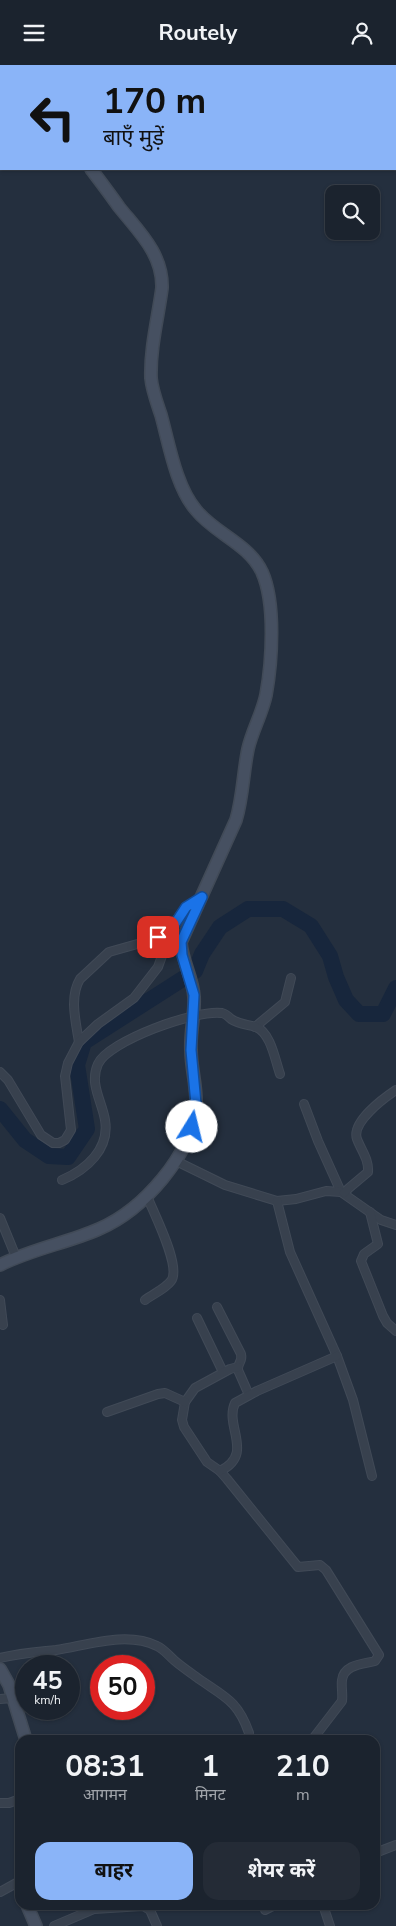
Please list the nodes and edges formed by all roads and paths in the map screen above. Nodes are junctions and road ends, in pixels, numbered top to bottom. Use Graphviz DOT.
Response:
graph roads {
  1 [pos="92,170"];
  2 [pos="202,897"];
  3 [pos="169,933"];
  4 [pos="291,978"];
  5 [pos="193,1015"];
  6 [pos="255,1027"];
  7 [pos="79,1042"];
  8 [pos="0,1072"];
  9 [pos="280,1073"];
  10 [pos="396,1090"];
  11 [pos="304,1104"];
  12 [pos="176,1161"];
  13 [pos="62,1180"];
  14 [pos="343,1193"];
  15 [pos="146,1196"];
  16 [pos="277,1201"];
  17 [pos="370,1212"];
  18 [pos="0,1218"];
  19 [pos="396,1225"];
  20 [pos="16,1257"];
  21 [pos="0,1265"];
  22 [pos="145,1299"];
  23 [pos="0,1300"];
  24 [pos="217,1307"];
  25 [pos="198,1318"];
  26 [pos="4,1325"];
  27 [pos="396,1331"];
  28 [pos="338,1356"];
  29 [pos="238,1367"];
  30 [pos="223,1372"];
  31 [pos="249,1395"];
  32 [pos="185,1402"];
  33 [pos="107,1413"];
  34 [pos="220,1471"];
  35 [pos="372,1476"];
  36 [pos="0,1658"];
  37 [pos="0,1669"];
  38 [pos="13,1698"];
  39 [pos="0,1699"];
  40 [pos="248,1733"];
  41 [pos="24,1735"];
  42 [pos="316,1735"];
  43 [pos="15,1801"];
  44 [pos="0,1803"];
  45 [pos="396,1845"];
  46 [pos="380,1851"];
  47 [pos="15,1884"];
  48 [pos="0,1892"];
  49 [pos="29,1910"];
  50 [pos="92,1910"];
  51 [pos="150,1910"];
  52 [pos="325,1910"];
  53 [pos="36,1926"];
  54 [pos="54,1926"];
  55 [pos="156,1926"];
  56 [pos="330,1926"];
  1 -- 2 [label="main road"];
  2 -- 3 [label="street"];
  2 -- 5 [label="main road"];
  3 -- 7 [label="street"];
  3 -- 7 [label="street"];
  4 -- 6 [label="street"];
  5 -- 6 [label="street"];
  5 -- 12 [label="main road"];
  5 -- 13 [label="street"];
  6 -- 9 [label="street"];
  7 -- 8 [label="street"];
  10 -- 14 [label="street"];
  11 -- 14 [label="street"];
  12 -- 15 [label="main road"];
  12 -- 16 [label="street"];
  14 -- 16 [label="street"];
  14 -- 17 [label="street"];
  15 -- 20 [label="main road"];
  15 -- 22 [label="street"];
  16 -- 28 [label="street"];
  17 -- 19 [label="street"];
  17 -- 27 [label="street"];
  18 -- 20 [label="street"];
  20 -- 21 [label="main road"];
  23 -- 26 [label="street"];
  24 -- 29 [label="street"];
  25 -- 30 [label="street"];
  28 -- 31 [label="street"];
  28 -- 35 [label="street"];
  29 -- 30 [label="street"];
  29 -- 31 [label="street"];
  30 -- 32 [label="street"];
  31 -- 34 [label="street"];
  32 -- 33 [label="street"];
  32 -- 34 [label="street"];
  34 -- 42 [label="street"];
  36 -- 40 [label="street"];
  37 -- 38 [label="main road"];
  38 -- 39 [label="street"];
  38 -- 41 [label="main road"];
  43 -- 44 [label="street"];
  45 -- 46 [label="street"];
  47 -- 48 [label="street"];
  49 -- 53 [label="main road"];
  50 -- 54 [label="street"];
  51 -- 55 [label="street"];
  52 -- 56 [label="street"];
}
